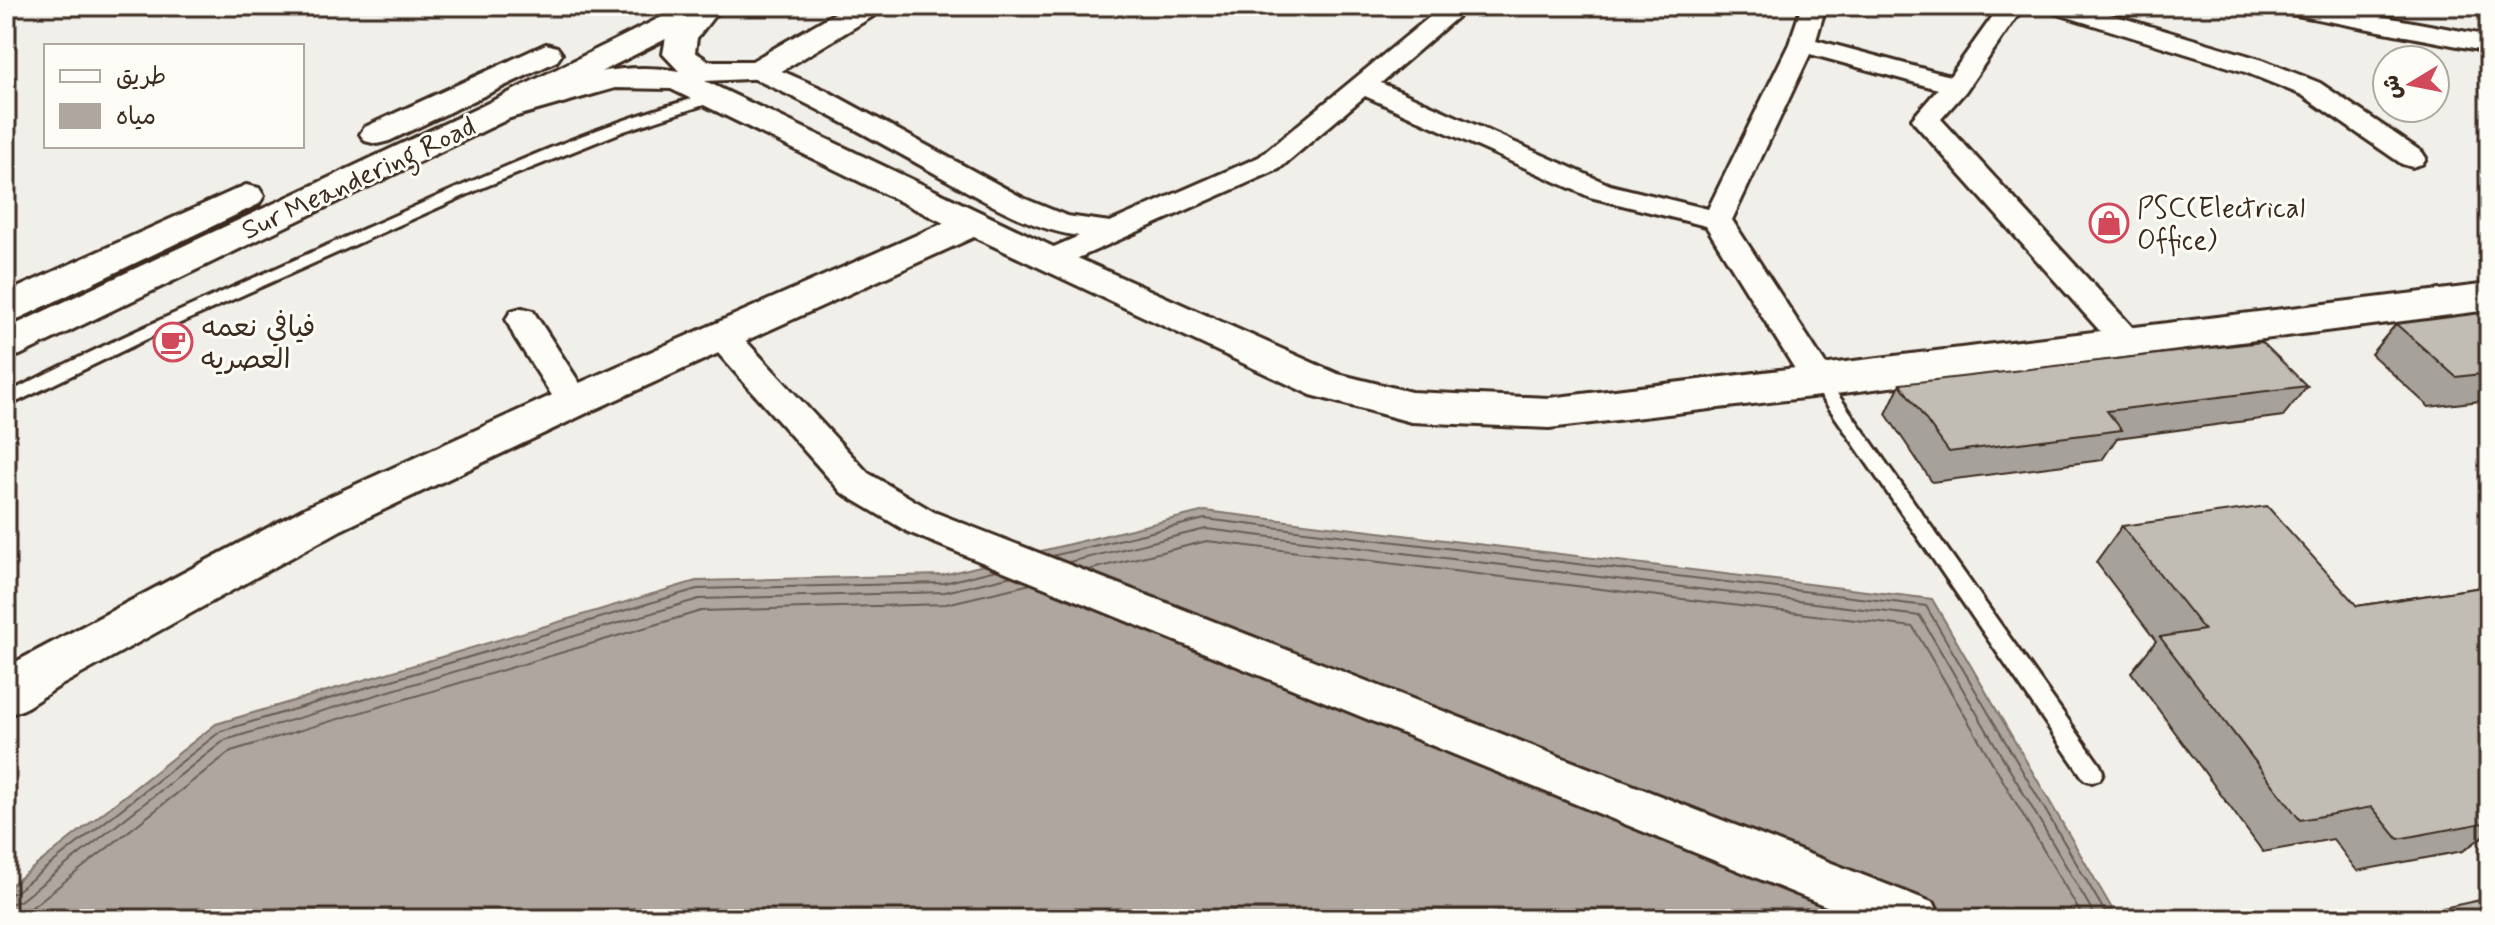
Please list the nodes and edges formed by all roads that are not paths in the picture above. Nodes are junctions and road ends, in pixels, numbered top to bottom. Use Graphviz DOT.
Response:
graph roads {
  1 [pos="646,6"];
  2 [pos="707,6"];
  3 [pos="869,6"];
  4 [pos="1458,6"];
  5 [pos="1814,6"];
  6 [pos="2012,6"];
  7 [pos="2057,6"];
  8 [pos="2286,6"];
  9 [pos="1802,44"];
  10 [pos="2489,44"];
  11 [pos="759,71"];
  12 [pos="1362,85"];
  13 [pos="1956,86"];
  14 [pos="714,97"];
  15 [pos="492,114"];
  16 [pos="809,143"];
  17 [pos="2412,158"];
  18 [pos="1717,220"];
  19 [pos="975,223"];
  20 [pos="1114,232"];
  21 [pos="1051,260"];
  22 [pos="2489,297"];
  23 [pos="6,309"];
  24 [pos="522,319"];
  25 [pos="722,336"];
  26 [pos="2129,342"];
  27 [pos="6,345"];
  28 [pos="1820,382"];
  29 [pos="6,401"];
  30 [pos="574,402"];
  31 [pos="6,694"];
  32 [pos="2092,772"];
  33 [pos="1917,919"];
  1 -- 23 [label="street, Sur Meandering Road"];
  2 -- 11 [label="street"];
  2 -- 15 [label="street, Sur Meandering Road"];
  3 -- 11 [label="street"];
  4 -- 12 [label="street"];
  5 -- 9 [label="street"];
  6 -- 13 [label="street"];
  7 -- 17 [label="street"];
  8 -- 10 [label="street"];
  9 -- 13 [label="street"];
  9 -- 18 [label="street"];
  11 -- 16 [label="street"];
  11 -- 20 [label="street"];
  12 -- 18 [label="street"];
  12 -- 20 [label="street"];
  13 -- 26 [label="street"];
  14 -- 15 [label="street"];
  14 -- 16 [label="street"];
  14 -- 29 [label="lane"];
  15 -- 27 [label="street, Sur Meandering Road"];
  16 -- 19 [label="street"];
  18 -- 28 [label="street"];
  19 -- 21 [label="street"];
  19 -- 25 [label="street"];
  20 -- 21 [label="street"];
  21 -- 28 [label="street"];
  22 -- 26 [label="street"];
  24 -- 30 [label="street"];
  25 -- 30 [label="street"];
  25 -- 33 [label="street"];
  26 -- 28 [label="street"];
  28 -- 32 [label="lane"];
  30 -- 31 [label="street"];
}
